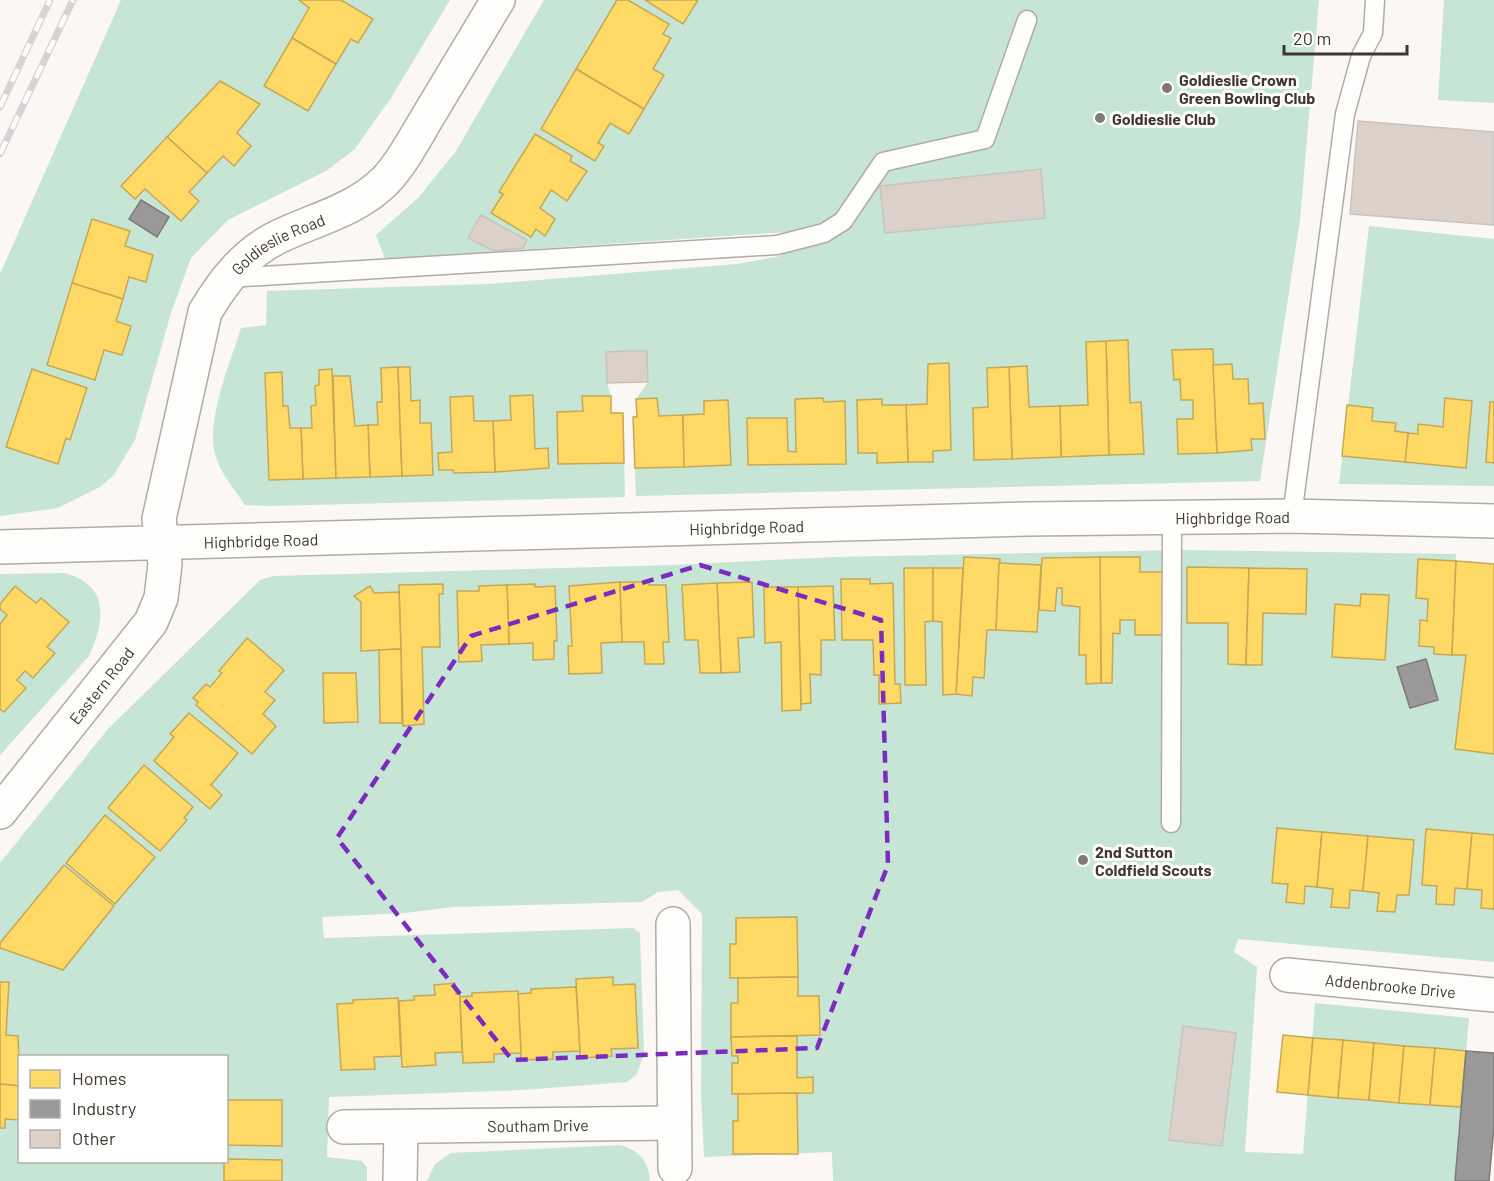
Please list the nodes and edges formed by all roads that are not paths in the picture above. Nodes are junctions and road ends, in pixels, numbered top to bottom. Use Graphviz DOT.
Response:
graph roads {
  1 [pos="498,0"];
  2 [pos="1375,0"];
  3 [pos="1027,20"];
  4 [pos="228,278"];
  5 [pos="1292,516"];
  6 [pos="1172,517"];
  7 [pos="1494,521"];
  8 [pos="162,543"];
  9 [pos="0,547"];
  10 [pos="0,812"];
  11 [pos="1171,823"];
  12 [pos="673,924"];
  13 [pos="1287,975"];
  14 [pos="1494,994"];
  15 [pos="673,1123"];
  16 [pos="344,1127"];
  17 [pos="401,1128"];
  18 [pos="675,1168"];
  19 [pos="400,1181"];
  1 -- 4 [label="street, Goldieslie Road"];
  2 -- 5 [label="lane"];
  3 -- 4 [label="lane"];
  4 -- 8 [label="street, Goldieslie Road"];
  5 -- 6 [label="street, Highbridge Road"];
  5 -- 7 [label="street, Highbridge Road"];
  6 -- 8 [label="street, Highbridge Road"];
  6 -- 11 [label="lane"];
  8 -- 9 [label="street, Highbridge Road"];
  8 -- 10 [label="street, Eastern Road"];
  12 -- 15 [label="street"];
  13 -- 14 [label="street, Addenbrooke Drive"];
  15 -- 17 [label="street, Southam Drive"];
  15 -- 18 [label="street"];
  16 -- 17 [label="street, Southam Drive"];
  17 -- 19 [label="street"];
}
